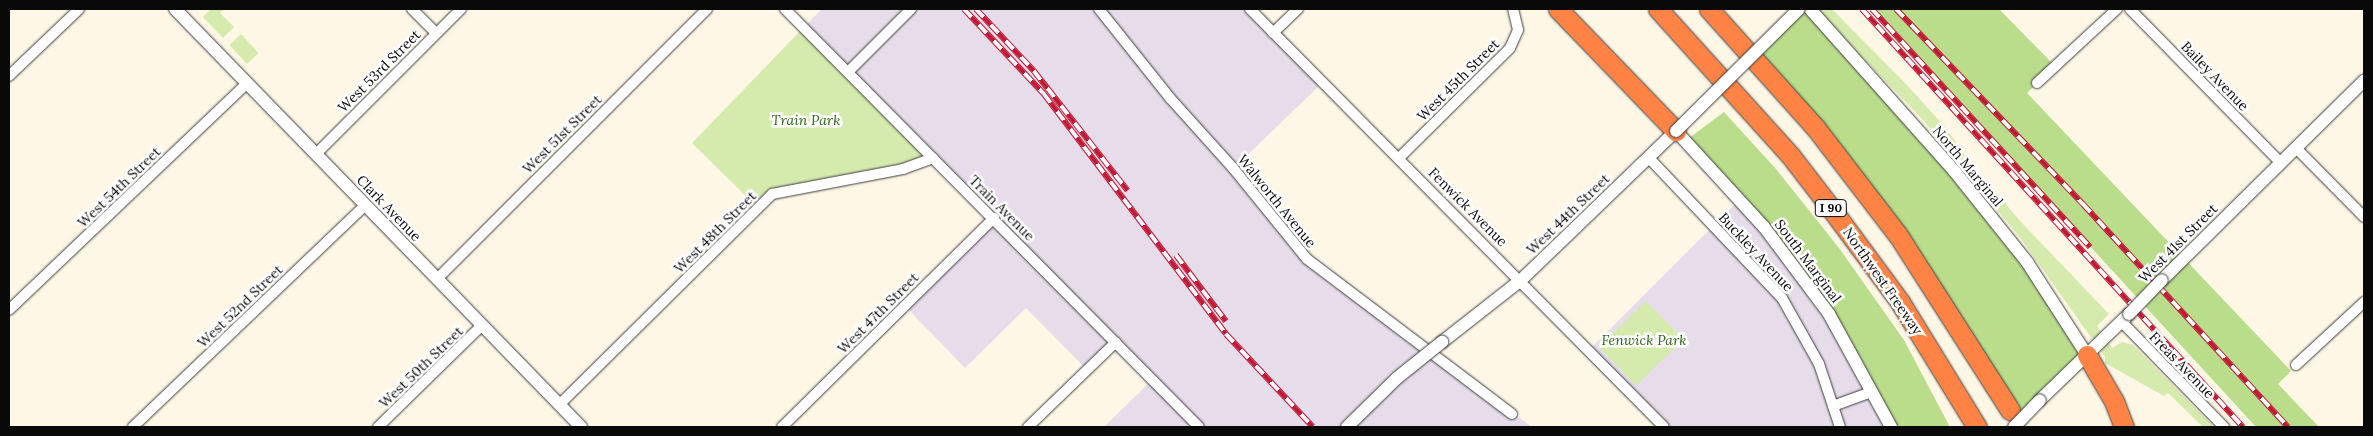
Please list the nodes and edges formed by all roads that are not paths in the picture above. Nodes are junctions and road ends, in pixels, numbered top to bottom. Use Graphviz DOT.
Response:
graph roads {
  1 [pos="79,9"];
  2 [pos="175,9"];
  3 [pos="412,9"];
  4 [pos="461,9"];
  5 [pos="707,9"];
  6 [pos="785,9"];
  7 [pos="911,9"];
  8 [pos="1099,9"];
  9 [pos="1250,9"];
  10 [pos="1298,9"];
  11 [pos="1558,9"];
  12 [pos="1658,9"];
  13 [pos="1709,9"];
  14 [pos="1799,9"];
  15 [pos="1810,9"];
  16 [pos="2117,9"];
  17 [pos="2130,9"];
  18 [pos="1514,11"];
  19 [pos="436,33"];
  20 [pos="1274,33"];
  21 [pos="848,71"];
  22 [pos="9,76"];
  23 [pos="2364,81"];
  24 [pos="247,83"];
  25 [pos="2037,83"];
  26 [pos="1676,131"];
  27 [pos="2296,148"];
  28 [pos="316,154"];
  29 [pos="933,158"];
  30 [pos="1399,158"];
  31 [pos="1649,158"];
  32 [pos="2280,163"];
  33 [pos="366,205"];
  34 [pos="2364,217"];
  35 [pos="994,218"];
  36 [pos="437,279"];
  37 [pos="1521,280"];
  38 [pos="2364,302"];
  39 [pos="9,310"];
  40 [pos="2125,318"];
  41 [pos="482,325"];
  42 [pos="1116,342"];
  43 [pos="2087,355"];
  44 [pos="2296,365"];
  45 [pos="1871,392"];
  46 [pos="558,405"];
  47 [pos="1833,406"];
  48 [pos="1512,414"];
  49 [pos="2012,419"];
  50 [pos="133,427"];
  51 [pos="378,427"];
  52 [pos="581,427"];
  53 [pos="782,427"];
  54 [pos="1028,427"];
  55 [pos="1199,427"];
  56 [pos="1346,427"];
  57 [pos="1664,427"];
  58 [pos="1840,427"];
  59 [pos="1890,427"];
  60 [pos="1977,427"];
  61 [pos="2124,427"];
  62 [pos="2224,427"];
  1 -- 22 [label="street"];
  2 -- 24 [label="street, Clark Avenue"];
  3 -- 19 [label="street"];
  4 -- 19 [label="street, West 53rd Street"];
  5 -- 36 [label="street, West 51st Street"];
  6 -- 21 [label="street, Train Avenue"];
  7 -- 21 [label="street"];
  8 -- 48 [label="street, Walworth Avenue"];
  9 -- 20 [label="street, Fenwick Avenue"];
  10 -- 20 [label="street"];
  11 -- 26 [label="highway"];
  12 -- 60 [label="highway, Northwest Freeway / I 90"];
  13 -- 49 [label="highway, I 90"];
  14 -- 26 [label="street, West 44th Street, bridge"];
  15 -- 43 [label="street, North Marginal"];
  16 -- 25 [label="street"];
  17 -- 32 [label="street, Bailey Avenue"];
  18 -- 30 [label="street, West 45th Street"];
  19 -- 28 [label="street, West 53rd Street"];
  20 -- 30 [label="street, Fenwick Avenue"];
  21 -- 29 [label="street, Train Avenue"];
  23 -- 27 [label="street, West 41st Street"];
  24 -- 28 [label="street, Clark Avenue"];
  24 -- 39 [label="street, West 54th Street"];
  26 -- 31 [label="street, West 44th Street"];
  26 -- 45 [label="street, South Marginal"];
  27 -- 32 [label="street, West 41st Street"];
  27 -- 34 [label="street"];
  28 -- 33 [label="street, Clark Avenue"];
  29 -- 35 [label="street, Train Avenue"];
  29 -- 46 [label="street, West 48th Street"];
  30 -- 37 [label="street, Fenwick Avenue"];
  31 -- 37 [label="street, West 44th Street"];
  31 -- 47 [label="street, Buckley Avenue"];
  32 -- 40 [label="street, West 41st Street, bridge"];
  33 -- 36 [label="street, Clark Avenue"];
  33 -- 50 [label="street, West 52nd Street"];
  35 -- 42 [label="street, Train Avenue"];
  35 -- 53 [label="street, West 47th Street"];
  36 -- 41 [label="street, Clark Avenue"];
  37 -- 56 [label="street, West 44th Street, bridge"];
  37 -- 57 [label="street, Fenwick Avenue"];
  38 -- 44 [label="street"];
  40 -- 43 [label="street, West 41st Street"];
  40 -- 62 [label="street, Freas Avenue"];
  41 -- 46 [label="street, Clark Avenue"];
  41 -- 51 [label="street, West 50th Street"];
  42 -- 54 [label="street"];
  42 -- 55 [label="street, Train Avenue"];
  43 -- 49 [label="street, West 41st Street, bridge"];
  43 -- 61 [label="highway"];
  45 -- 47 [label="street"];
  45 -- 59 [label="street, South Marginal"];
  46 -- 52 [label="street, Clark Avenue"];
  47 -- 58 [label="street, Buckley Avenue"];
}
